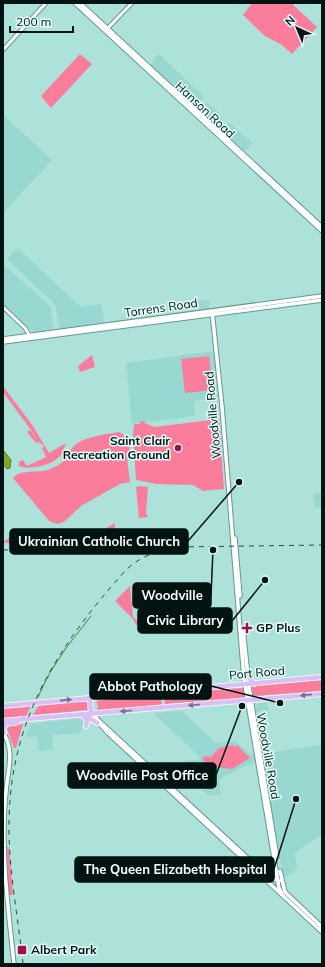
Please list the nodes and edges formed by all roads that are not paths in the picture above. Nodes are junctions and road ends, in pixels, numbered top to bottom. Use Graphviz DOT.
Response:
graph roads {
  1 [pos="46,3"];
  2 [pos="75,3"];
  3 [pos="80,3"];
  4 [pos="132,3"];
  5 [pos="107,30"];
  6 [pos="3,50"];
  7 [pos="194,111"];
  8 [pos="322,227"];
  9 [pos="322,231"];
  10 [pos="322,296"];
  11 [pos="322,300"];
  12 [pos="3,307"];
  13 [pos="214,313"];
  14 [pos="207,315"];
  15 [pos="213,321"];
  16 [pos="215,330"];
  17 [pos="76,331"];
  18 [pos="30,337"];
  19 [pos="3,341"];
  20 [pos="322,677"];
  21 [pos="246,678"];
  22 [pos="254,684"];
  23 [pos="236,685"];
  24 [pos="222,686"];
  25 [pos="247,686"];
  26 [pos="322,694"];
  27 [pos="92,698"];
  28 [pos="263,699"];
  29 [pos="249,701"];
  30 [pos="3,706"];
  31 [pos="252,708"];
  32 [pos="103,713"];
  33 [pos="81,714"];
  34 [pos="93,714"];
  35 [pos="56,716"];
  36 [pos="3,721"];
  37 [pos="98,721"];
  38 [pos="86,726"];
  39 [pos="3,733"];
  40 [pos="278,876"];
  41 [pos="269,880"];
  42 [pos="280,883"];
  43 [pos="283,896"];
  44 [pos="322,926"];
  45 [pos="322,932"];
  46 [pos="14,964"];
  1 -- 6 [label="street"];
  2 -- 5 [label="main road, Hanson Road"];
  3 -- 5 [label="main road, Hanson Road"];
  4 -- 5 [label="street"];
  5 -- 7 [label="main road, Hanson Road"];
  7 -- 8 [label="main road, Hanson Road"];
  7 -- 9 [label="main road, Hanson Road"];
  10 -- 13 [label="main road, Torrens Road"];
  11 -- 13 [label="main road, Torrens Road"];
  12 -- 18 [label="street"];
  13 -- 14 [label="main road, Torrens Road"];
  13 -- 15 [label="main road, Woodville Road"];
  13 -- 16 [label="main road, Woodville Road"];
  13 -- 17 [label="main road, Torrens Road"];
  14 -- 15 [label="main road"];
  14 -- 17 [label="main road, Torrens Road"];
  15 -- 16 [label="main road, Woodville Road"];
  16 -- 21 [label="main road, Woodville Road"];
  17 -- 18 [label="main road, Torrens Road"];
  18 -- 19 [label="main road, Torrens Road"];
  20 -- 22 [label="highway, Port Road"];
  21 -- 22 [label="highway"];
  21 -- 23 [label="main road"];
  21 -- 25 [label="main road, Woodville Road"];
  22 -- 25 [label="highway, Port Road"];
  23 -- 24 [label="highway, Port Road"];
  23 -- 25 [label="highway, Port Road"];
  24 -- 25 [label="highway"];
  24 -- 27 [label="highway, Port Road"];
  25 -- 29 [label="main road, Woodville Road"];
  26 -- 28 [label="highway, one-way"];
  30 -- 27 [label="highway, Port Road, one-way"];
  27 -- 34 [label="highway"];
  28 -- 29 [label="highway"];
  28 -- 31 [label="main road"];
  29 -- 31 [label="main road, Woodville Road"];
  29 -- 32 [label="highway, one-way"];
  29 -- 40 [label="main road, Woodville Road"];
  31 -- 42 [label="main road, Woodville Road"];
  32 -- 34 [label="highway"];
  32 -- 37 [label="main road"];
  33 -- 34 [label="highway"];
  33 -- 35 [label="highway"];
  33 -- 37 [label="highway"];
  33 -- 38 [label="highway"];
  34 -- 37 [label="main road"];
  35 -- 36 [label="highway"];
  35 -- 39 [label="highway"];
  37 -- 38 [label="main road"];
  37 -- 41 [label="main road"];
  39 -- 46 [label="main road"];
  40 -- 41 [label="main road"];
  40 -- 42 [label="main road, Woodville Road"];
  41 -- 42 [label="main road"];
  41 -- 43 [label="main road"];
  42 -- 43 [label="main road, Woodville Road"];
  42 -- 44 [label="main road"];
  43 -- 45 [label="main road"];
}
